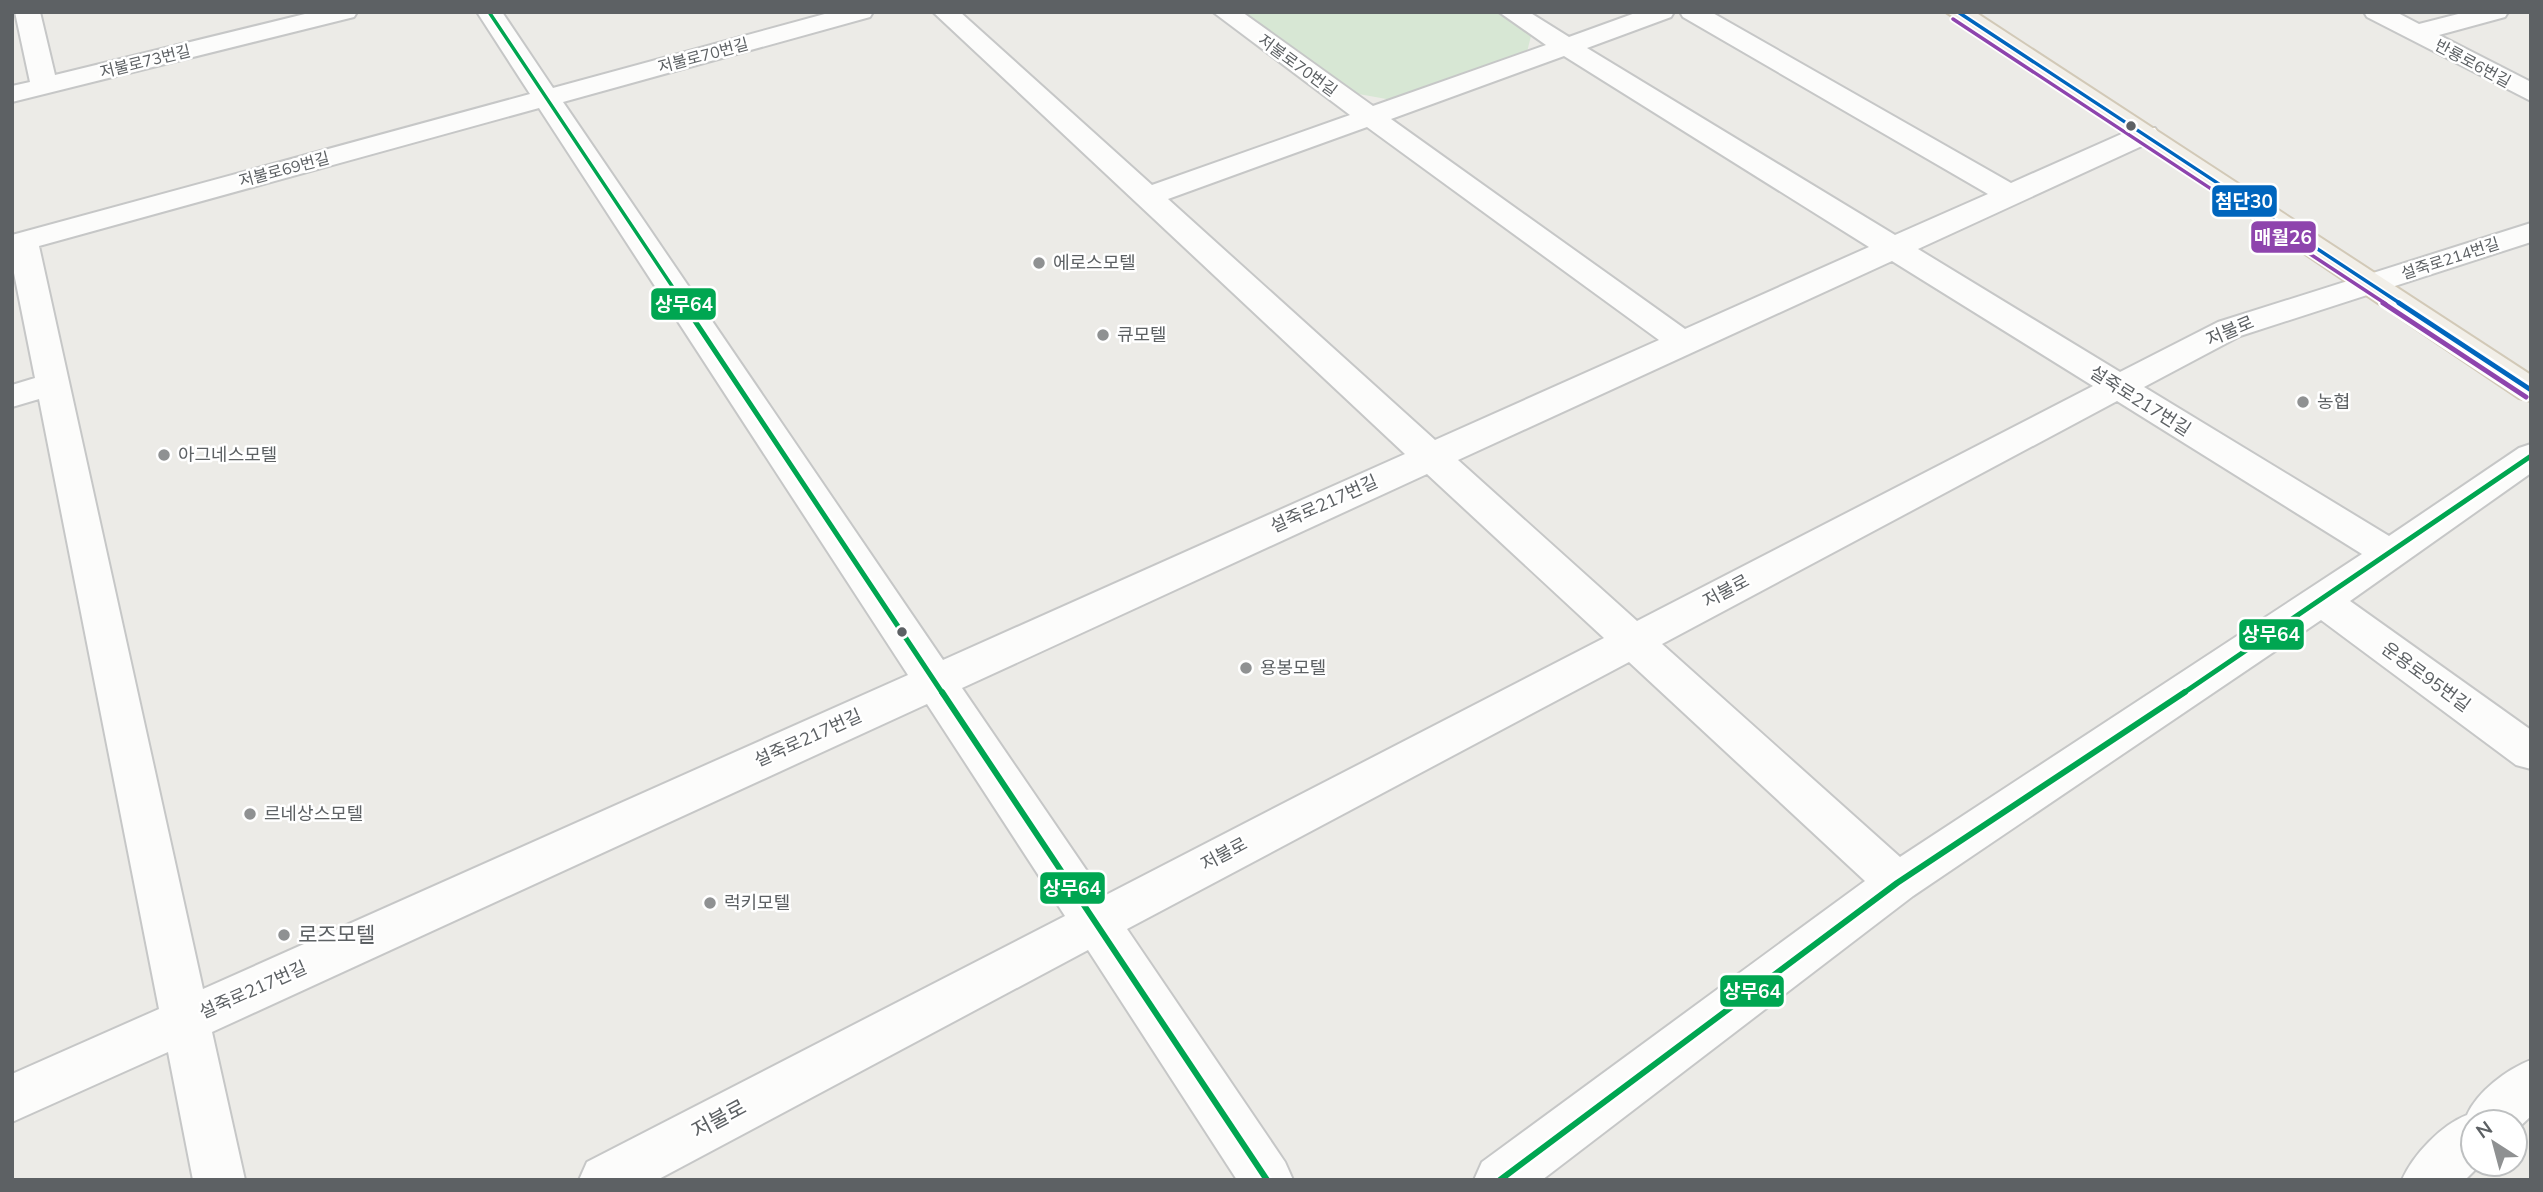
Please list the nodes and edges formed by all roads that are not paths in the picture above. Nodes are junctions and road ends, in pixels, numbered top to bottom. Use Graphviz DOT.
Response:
graph roads {
  1 [pos="27,12"];
  2 [pos="236,12"];
  3 [pos="345,12"];
  4 [pos="489,12"];
  5 [pos="861,12"];
  6 [pos="944,12"];
  7 [pos="1225,12"];
  8 [pos="1511,12"];
  9 [pos="1662,12"];
  10 [pos="1692,12"];
  11 [pos="1958,12"];
  12 [pos="2376,12"];
  13 [pos="2496,12"];
  14 [pos="2415,33"];
  15 [pos="246,37"];
  16 [pos="1565,47"];
  17 [pos="44,86"];
  18 [pos="2531,93"];
  19 [pos="12,94"];
  20 [pos="546,98"];
  21 [pos="1370,117"];
  22 [pos="2145,134"];
  23 [pos="2009,194"];
  24 [pos="1147,197"];
  25 [pos="2531,232"];
  26 [pos="18,242"];
  27 [pos="1891,247"];
  28 [pos="2368,284"];
  29 [pos="1682,342"];
  30 [pos="53,383"];
  31 [pos="2117,387"];
  32 [pos="2531,390"];
  33 [pos="12,396"];
  34 [pos="1430,456"];
  35 [pos="2531,456"];
  36 [pos="88,551"];
  37 [pos="2389,554"];
  38 [pos="2322,601"];
  39 [pos="1632,641"];
  40 [pos="933,681"];
  41 [pos="2531,753"];
  42 [pos="1897,883"];
  43 [pos="1094,922"];
  44 [pos="186,1020"];
  45 [pos="2531,1083"];
  46 [pos="12,1099"];
  47 [pos="2504,1108"];
  48 [pos="2459,1150"];
  49 [pos="219,1180"];
  50 [pos="604,1180"];
  51 [pos="1267,1180"];
  52 [pos="1500,1180"];
  53 [pos="2428,1180"];
  1 -- 17 [label="street"];
  2 -- 15 [label="street"];
  3 -- 15 [label="street, 저불로73번길"];
  4 -- 20 [label="street"];
  5 -- 20 [label="street, 저불로70번길"];
  6 -- 24 [label="street"];
  7 -- 21 [label="street, 저불로70번길"];
  8 -- 16 [label="street, 설죽로217번길"];
  9 -- 16 [label="street"];
  10 -- 23 [label="street"];
  11 -- 22 [label="main road"];
  12 -- 14 [label="street, 반룡로6번길"];
  13 -- 14 [label="street, 반룡로6번길"];
  14 -- 18 [label="street, 반룡로6번길"];
  15 -- 17 [label="street, 저불로73번길"];
  16 -- 21 [label="street"];
  16 -- 27 [label="street, 설죽로217번길"];
  17 -- 19 [label="street, 저불로73번길"];
  20 -- 26 [label="street, 저불로69번길"];
  20 -- 40 [label="street"];
  21 -- 24 [label="street"];
  21 -- 29 [label="street"];
  22 -- 23 [label="street, 설죽로217번길"];
  22 -- 28 [label="main road"];
  23 -- 27 [label="street, 설죽로217번길"];
  24 -- 34 [label="street"];
  25 -- 28 [label="street, 설죽로214번길"];
  26 -- 30 [label="street, 저불로69번길"];
  27 -- 29 [label="street, 설죽로217번길"];
  27 -- 31 [label="street, 설죽로217번길"];
  28 -- 31 [label="street, 저불로"];
  28 -- 32 [label="main road"];
  29 -- 34 [label="street, 설죽로217번길"];
  30 -- 33 [label="street"];
  30 -- 36 [label="street, 저불로69번길"];
  31 -- 37 [label="street, 설죽로217번길"];
  31 -- 39 [label="street, 저불로"];
  34 -- 39 [label="street"];
  34 -- 40 [label="street, 설죽로217번길"];
  35 -- 37 [label="street"];
  36 -- 44 [label="street, 설죽로217번길"];
  37 -- 38 [label="street"];
  38 -- 41 [label="street, 운용로95번길"];
  38 -- 42 [label="street"];
  39 -- 42 [label="street"];
  39 -- 43 [label="street, 저불로"];
  40 -- 43 [label="street"];
  40 -- 44 [label="street, 설죽로217번길"];
  42 -- 52 [label="street"];
  43 -- 50 [label="street, 저불로"];
  43 -- 51 [label="street"];
  44 -- 46 [label="street, 설죽로217번길"];
  44 -- 49 [label="street"];
  45 -- 47 [label="street"];
  48 -- 53 [label="street"];
}
